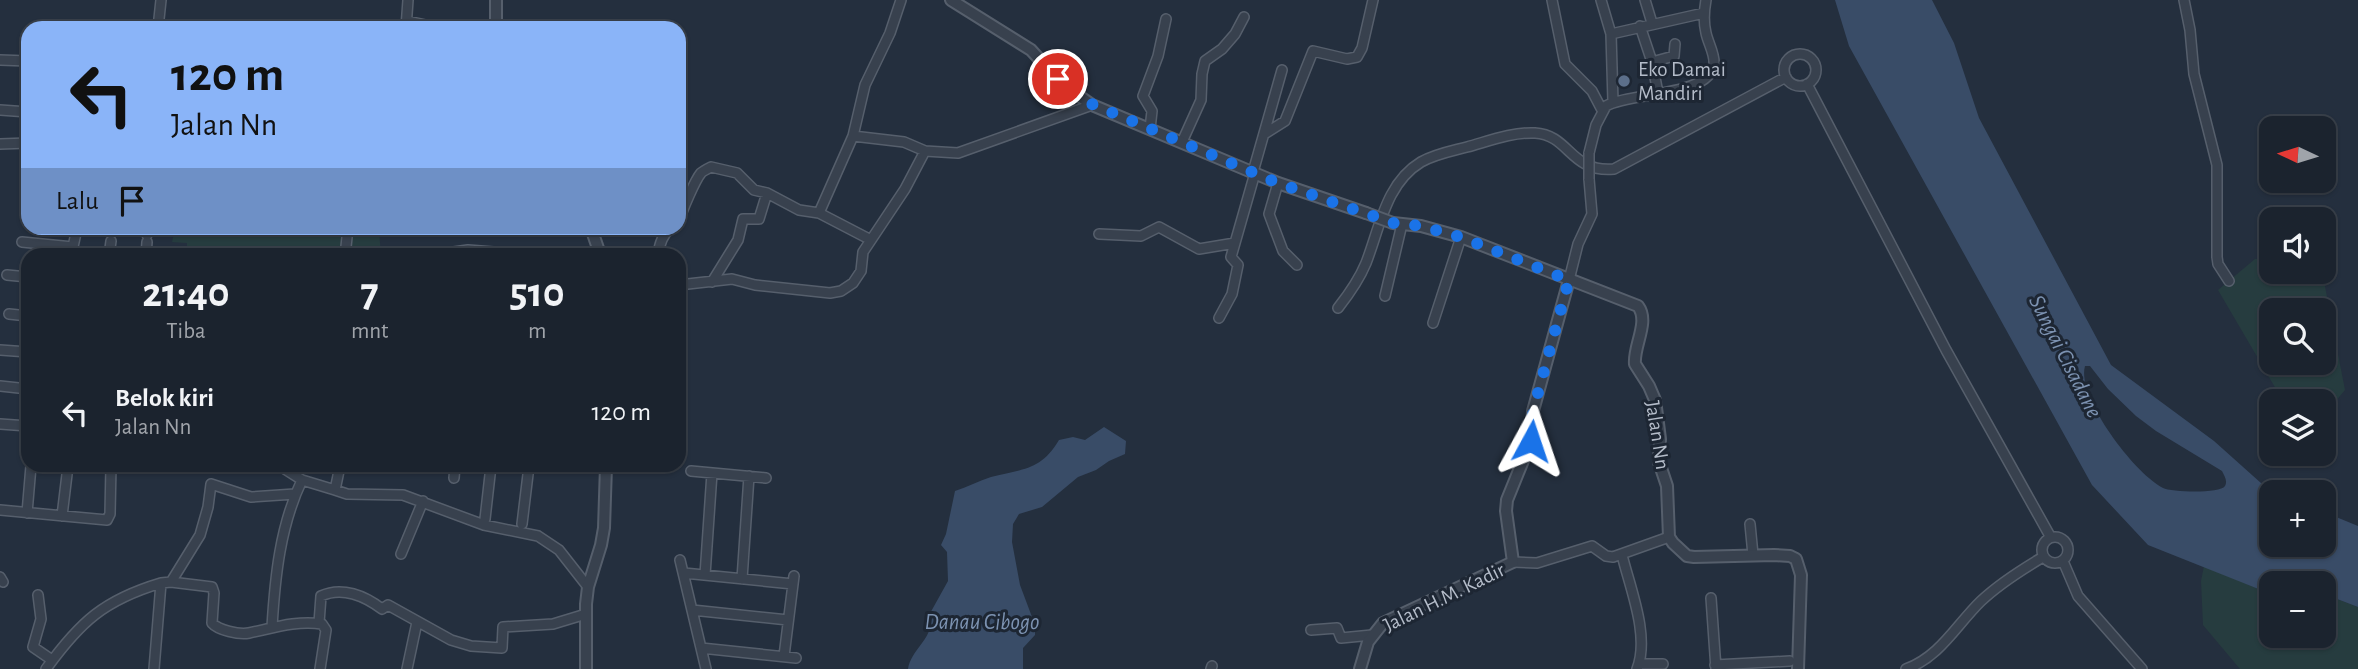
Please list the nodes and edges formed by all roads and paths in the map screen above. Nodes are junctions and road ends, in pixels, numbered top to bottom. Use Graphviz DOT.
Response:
graph roads {
  1 [pos="161,0"];
  2 [pos="408,0"];
  3 [pos="496,0"];
  4 [pos="901,0"];
  5 [pos="951,0"];
  6 [pos="1373,0"];
  7 [pos="1552,0"];
  8 [pos="1601,0"];
  9 [pos="1645,0"];
  10 [pos="1706,0"];
  11 [pos="2184,0"];
  12 [pos="1704,13"];
  13 [pos="1244,17"];
  14 [pos="1166,19"];
  15 [pos="159,21"];
  16 [pos="407,21"];
  17 [pos="496,21"];
  18 [pos="1652,23"];
  19 [pos="1640,26"];
  20 [pos="1611,34"];
  21 [pos="1675,44"];
  22 [pos="0,60"];
  23 [pos="21,61"];
  24 [pos="1652,62"];
  25 [pos="1282,70"];
  26 [pos="1786,77"];
  27 [pos="1807,84"];
  28 [pos="1658,93"];
  29 [pos="1613,102"];
  30 [pos="1092,104"];
  31 [pos="0,110"];
  32 [pos="1602,110"];
  33 [pos="21,112"];
  34 [pos="1150,129"];
  35 [pos="1265,133"];
  36 [pos="853,136"];
  37 [pos="1182,142"];
  38 [pos="21,143"];
  39 [pos="0,144"];
  40 [pos="925,151"];
  41 [pos="1254,173"];
  42 [pos="1278,183"];
  43 [pos="768,193"];
  44 [pos="686,202"];
  45 [pos="819,214"];
  46 [pos="1398,223"];
  47 [pos="1100,234"];
  48 [pos="1461,237"];
  49 [pos="871,240"];
  50 [pos="22,242"];
  51 [pos="111,242"];
  52 [pos="1235,243"];
  53 [pos="55,248"];
  54 [pos="110,248"];
  55 [pos="1297,265"];
  56 [pos="7,275"];
  57 [pos="21,276"];
  58 [pos="1569,280"];
  59 [pos="2229,281"];
  60 [pos="712,282"];
  61 [pos="686,284"];
  62 [pos="1385,296"];
  63 [pos="1338,308"];
  64 [pos="9,314"];
  65 [pos="21,315"];
  66 [pos="1219,318"];
  67 [pos="1433,323"];
  68 [pos="0,350"];
  69 [pos="21,352"];
  70 [pos="0,386"];
  71 [pos="21,388"];
  72 [pos="0,424"];
  73 [pos="21,426"];
  74 [pos="691,471"];
  75 [pos="31,472"];
  76 [pos="67,472"];
  77 [pos="111,472"];
  78 [pos="289,472"];
  79 [pos="339,472"];
  80 [pos="454,472"];
  81 [pos="490,472"];
  82 [pos="528,472"];
  83 [pos="606,472"];
  84 [pos="712,473"];
  85 [pos="749,476"];
  86 [pos="454,478"];
  87 [pos="766,478"];
  88 [pos="302,480"];
  89 [pos="335,490"];
  90 [pos="295,494"];
  91 [pos="423,502"];
  92 [pos="0,510"];
  93 [pos="27,513"];
  94 [pos="62,516"];
  95 [pos="485,519"];
  96 [pos="522,524"];
  97 [pos="1750,524"];
  98 [pos="2050,536"];
  99 [pos="1669,537"];
  100 [pos="401,554"];
  101 [pos="1622,555"];
  102 [pos="1753,555"];
  103 [pos="2043,557"];
  104 [pos="680,560"];
  105 [pos="2063,561"];
  106 [pos="1513,562"];
  107 [pos="684,573"];
  108 [pos="705,575"];
  109 [pos="742,579"];
  110 [pos="171,582"];
  111 [pos="161,583"];
  112 [pos="588,587"];
  113 [pos="38,595"];
  114 [pos="1710,598"];
  115 [pos="692,610"];
  116 [pos="586,614"];
  117 [pos="788,620"];
  118 [pos="417,622"];
  119 [pos="319,623"];
  120 [pos="272,627"];
  121 [pos="1311,630"];
  122 [pos="1372,635"];
  123 [pos="701,648"];
  124 [pos="784,656"];
  125 [pos="796,657"];
  126 [pos="52,660"];
  127 [pos="1662,664"];
  128 [pos="1794,665"];
  129 [pos="1638,666"];
  130 [pos="1716,667"];
  131 [pos="46,669"];
  132 [pos="154,669"];
  133 [pos="320,669"];
  134 [pos="407,669"];
  135 [pos="586,669"];
  136 [pos="706,669"];
  137 [pos="1360,669"];
  138 [pos="1906,669"];
  139 [pos="2142,669"];
  1 -- 15 [label="street"];
  2 -- 16 [label="street"];
  3 -- 17 [label="street"];
  4 -- 36 [label="street"];
  5 -- 30 [label="street, Jalan Nn"];
  6 -- 35 [label="street"];
  7 -- 32 [label="street"];
  8 -- 20 [label="street"];
  9 -- 18 [label="street"];
  10 -- 12 [label="street"];
  11 -- 59 [label="street"];
  12 -- 18 [label="street"];
  12 -- 28 [label="street"];
  13 -- 37 [label="street"];
  14 -- 34 [label="street"];
  18 -- 19 [label="street"];
  19 -- 20 [label="street"];
  19 -- 24 [label="street"];
  20 -- 29 [label="street"];
  21 -- 24 [label="street"];
  22 -- 23 [label="street"];
  24 -- 28 [label="street"];
  25 -- 35 [label="street"];
  26 -- 27 [label="street"];
  26 -- 27 [label="street"];
  26 -- 63 [label="street"];
  27 -- 98 [label="street"];
  28 -- 29 [label="street"];
  29 -- 32 [label="street"];
  30 -- 34 [label="street, Jalan Nn"];
  30 -- 40 [label="street"];
  31 -- 33 [label="street"];
  32 -- 58 [label="street, bridge"];
  34 -- 37 [label="street, Jalan Nn"];
  35 -- 41 [label="street"];
  36 -- 40 [label="street"];
  36 -- 45 [label="street"];
  37 -- 41 [label="street, Jalan Nn"];
  38 -- 39 [label="street"];
  40 -- 49 [label="street"];
  41 -- 42 [label="street, Jalan Nn"];
  41 -- 52 [label="street"];
  42 -- 46 [label="street, Jalan Nn, bridge"];
  42 -- 55 [label="street"];
  43 -- 44 [label="street"];
  43 -- 45 [label="street"];
  43 -- 60 [label="street"];
  45 -- 49 [label="street"];
  46 -- 48 [label="street, Jalan Nn"];
  46 -- 62 [label="street"];
  47 -- 52 [label="street"];
  48 -- 58 [label="street, Jalan Nn"];
  48 -- 67 [label="street"];
  49 -- 60 [label="street"];
  50 -- 53 [label="street"];
  51 -- 54 [label="street"];
  52 -- 66 [label="street"];
  56 -- 57 [label="street"];
  58 -- 99 [label="street, Jalan Nn"];
  58 -- 106 [label="street, Jalan H.M. Kadir"];
  60 -- 61 [label="street"];
  64 -- 65 [label="street"];
  68 -- 69 [label="street"];
  70 -- 71 [label="street"];
  72 -- 73 [label="street"];
  74 -- 84 [label="street"];
  75 -- 93 [label="street"];
  76 -- 94 [label="street"];
  77 -- 94 [label="street"];
  78 -- 88 [label="street"];
  79 -- 89 [label="street"];
  80 -- 86 [label="street"];
  81 -- 95 [label="street"];
  82 -- 96 [label="street"];
  83 -- 112 [label="street"];
  84 -- 85 [label="street"];
  84 -- 108 [label="street"];
  85 -- 87 [label="street"];
  85 -- 109 [label="street"];
  88 -- 89 [label="street"];
  88 -- 90 [label="street"];
  89 -- 91 [label="street"];
  90 -- 110 [label="street"];
  90 -- 120 [label="street"];
  91 -- 100 [label="street"];
  91 -- 112 [label="street"];
  92 -- 93 [label="street"];
  93 -- 94 [label="street"];
  97 -- 102 [label="street"];
  98 -- 103 [label="street"];
  98 -- 105 [label="street"];
  99 -- 101 [label="street"];
  99 -- 102 [label="street"];
  101 -- 106 [label="street"];
  101 -- 129 [label="street"];
  102 -- 128 [label="street"];
  103 -- 105 [label="street"];
  103 -- 138 [label="street"];
  104 -- 107 [label="street"];
  105 -- 139 [label="street"];
  106 -- 122 [label="street, Jalan H.M. Kadir"];
  107 -- 108 [label="street"];
  107 -- 115 [label="street"];
  108 -- 109 [label="street"];
  109 -- 117 [label="street"];
  110 -- 111 [label="street"];
  110 -- 120 [label="street"];
  111 -- 126 [label="street"];
  111 -- 132 [label="street"];
  112 -- 116 [label="street"];
  113 -- 126 [label="street"];
  114 -- 130 [label="street"];
  115 -- 117 [label="street"];
  115 -- 123 [label="street"];
  116 -- 118 [label="street"];
  116 -- 135 [label="street"];
  117 -- 124 [label="street"];
  118 -- 119 [label="street"];
  118 -- 134 [label="street"];
  119 -- 120 [label="street"];
  119 -- 133 [label="street"];
  121 -- 122 [label="street"];
  122 -- 137 [label="street, Jalan H.M. Kadir"];
  123 -- 124 [label="street"];
  123 -- 136 [label="street"];
  124 -- 125 [label="street"];
  126 -- 131 [label="street"];
  127 -- 129 [label="street"];
  128 -- 130 [label="street"];
}
